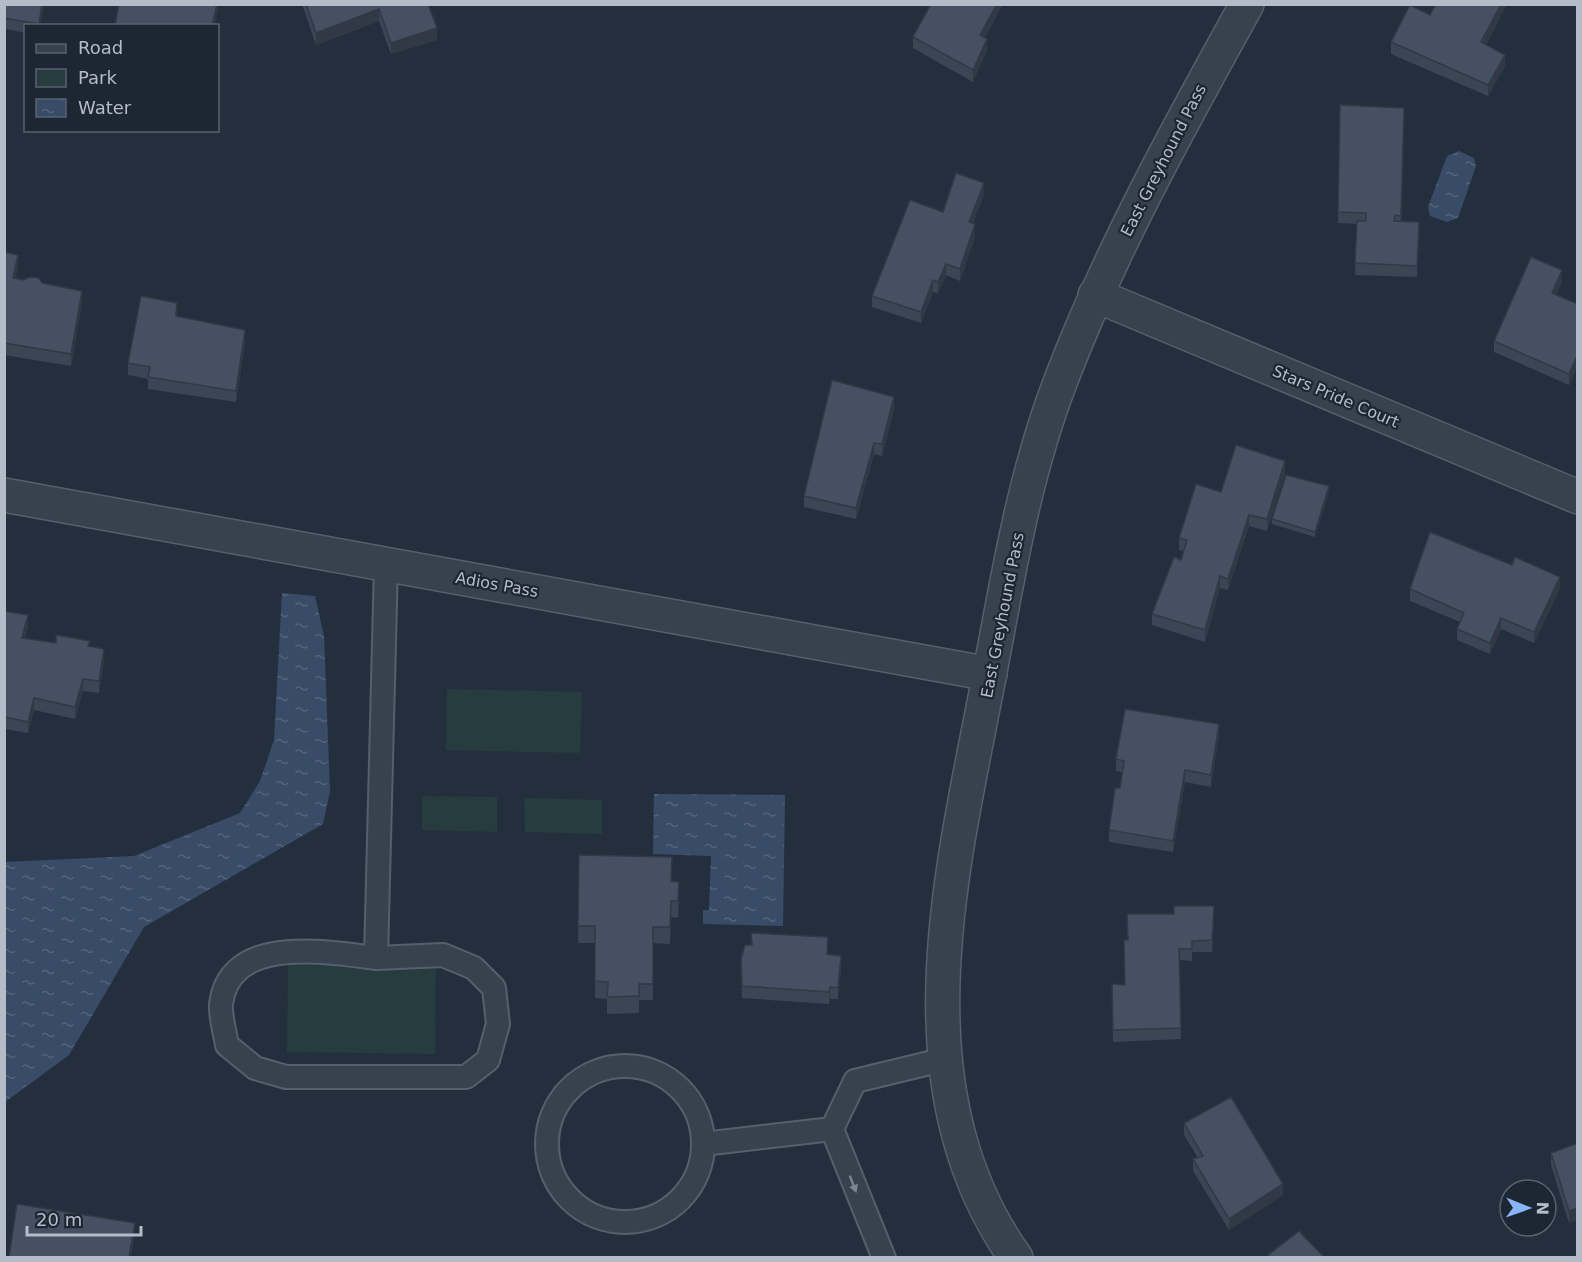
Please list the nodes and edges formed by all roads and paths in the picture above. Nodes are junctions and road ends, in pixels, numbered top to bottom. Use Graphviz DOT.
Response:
graph roads {
  1 [pos="1247,4"];
  2 [pos="1095,295"];
  3 [pos="4,495"];
  4 [pos="1578,497"];
  5 [pos="386,564"];
  6 [pos="990,674"];
  7 [pos="376,958"];
  8 [pos="946,1059"];
  9 [pos="832,1129"];
  10 [pos="703,1144"];
  11 [pos="884,1257"];
  12 [pos="1016,1257"];
  1 -- 2 [label="street, East Greyhound Pass"];
  2 -- 4 [label="street, Stars Pride Court"];
  2 -- 6 [label="street, East Greyhound Pass"];
  3 -- 5 [label="street, Adios Pass"];
  5 -- 6 [label="street, Adios Pass"];
  5 -- 7 [label="lane"];
  6 -- 8 [label="street, East Greyhound Pass"];
  7 -- 7 [label="lane"];
  8 -- 9 [label="lane"];
  8 -- 12 [label="street, East Greyhound Pass"];
  9 -- 10 [label="lane"];
  9 -- 11 [label="lane, one-way"];
  10 -- 10 [label="lane"];
}
